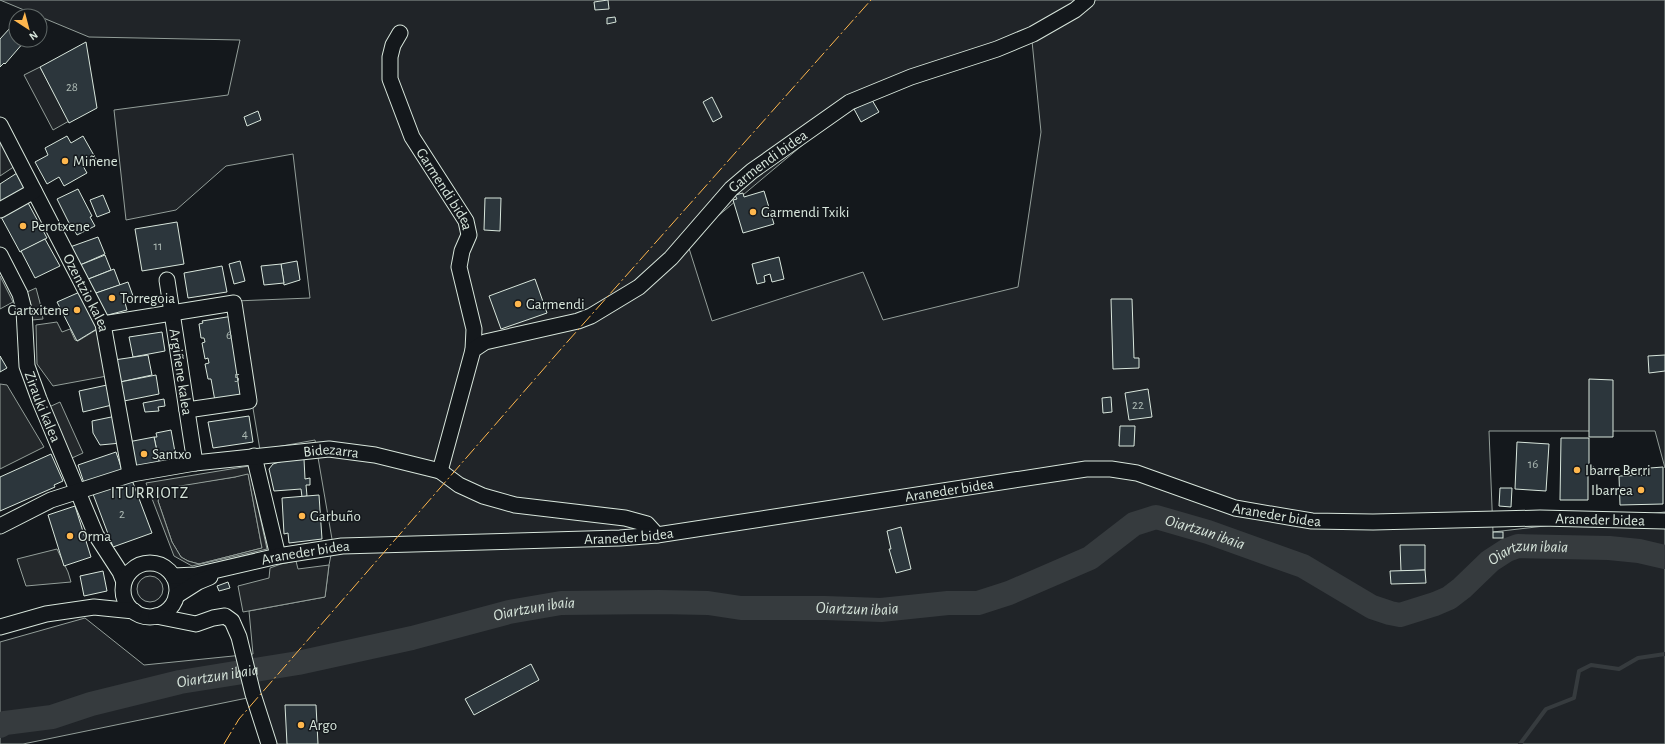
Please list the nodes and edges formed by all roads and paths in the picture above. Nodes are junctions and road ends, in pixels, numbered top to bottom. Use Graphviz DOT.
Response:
graph roads {
  1 [pos="1087,0"];
  2 [pos="400,33"];
  3 [pos="0,125"];
  4 [pos="34,191"];
  5 [pos="0,210"];
  6 [pos="0,255"];
  7 [pos="167,280"];
  8 [pos="172,313"];
  9 [pos="103,324"];
  10 [pos="473,350"];
  11 [pos="187,410"];
  12 [pos="254,456"];
  13 [pos="195,463"];
  14 [pos="440,471"];
  15 [pos="132,474"];
  16 [pos="78,490"];
  17 [pos="1665,521"];
  18 [pos="0,526"];
  19 [pos="657,535"];
  20 [pos="106,553"];
  21 [pos="278,556"];
  22 [pos="142,564"];
  23 [pos="231,567"];
  24 [pos="173,576"];
  25 [pos="124,585"];
  26 [pos="175,600"];
  27 [pos="94,607"];
  28 [pos="134,611"];
  29 [pos="156,616"];
  30 [pos="185,622"];
  31 [pos="0,627"];
  32 [pos="269,744"];
  1 -- 10 [label="street, Garmendi bidea"];
  2 -- 10 [label="street, Garmendi bidea"];
  3 -- 4 [label="street, Ozentzio kalea"];
  4 -- 5 [label="street"];
  4 -- 9 [label="street, Ozentzio kalea"];
  6 -- 16 [label="street, Zirauki kalea"];
  7 -- 8 [label="street, Argiñene kalea"];
  8 -- 9 [label="street"];
  8 -- 11 [label="street, Argiñene kalea"];
  8 -- 11 [label="street"];
  9 -- 15 [label="street, Ozentzio kalea"];
  10 -- 14 [label="street, Garmendi bidea"];
  11 -- 13 [label="street, Argiñene kalea"];
  12 -- 13 [label="street, Bidezarra"];
  12 -- 14 [label="street, Bidezarra"];
  12 -- 21 [label="street"];
  13 -- 15 [label="street, Bidezarra"];
  14 -- 19 [label="street, Bidezarra"];
  15 -- 16 [label="street, Bidezarra"];
  16 -- 18 [label="street, Bidezarra"];
  16 -- 20 [label="street, Zirauki kalea"];
  17 -- 19 [label="street, Araneder bidea"];
  19 -- 21 [label="street, Araneder bidea"];
  20 -- 22 [label="street"];
  20 -- 25 [label="street, Zirauki kalea"];
  21 -- 23 [label="street, Araneder bidea"];
  22 -- 24 [label="street"];
  22 -- 25 [label="street"];
  23 -- 24 [label="street, Araneder bidea"];
  23 -- 26 [label="street, Araneder bidea"];
  24 -- 26 [label="street"];
  25 -- 27 [label="street"];
  25 -- 28 [label="street"];
  26 -- 29 [label="street"];
  26 -- 30 [label="street"];
  27 -- 28 [label="street"];
  27 -- 31 [label="street"];
  28 -- 29 [label="street"];
  29 -- 30 [label="street"];
  30 -- 32 [label="street"];
}
